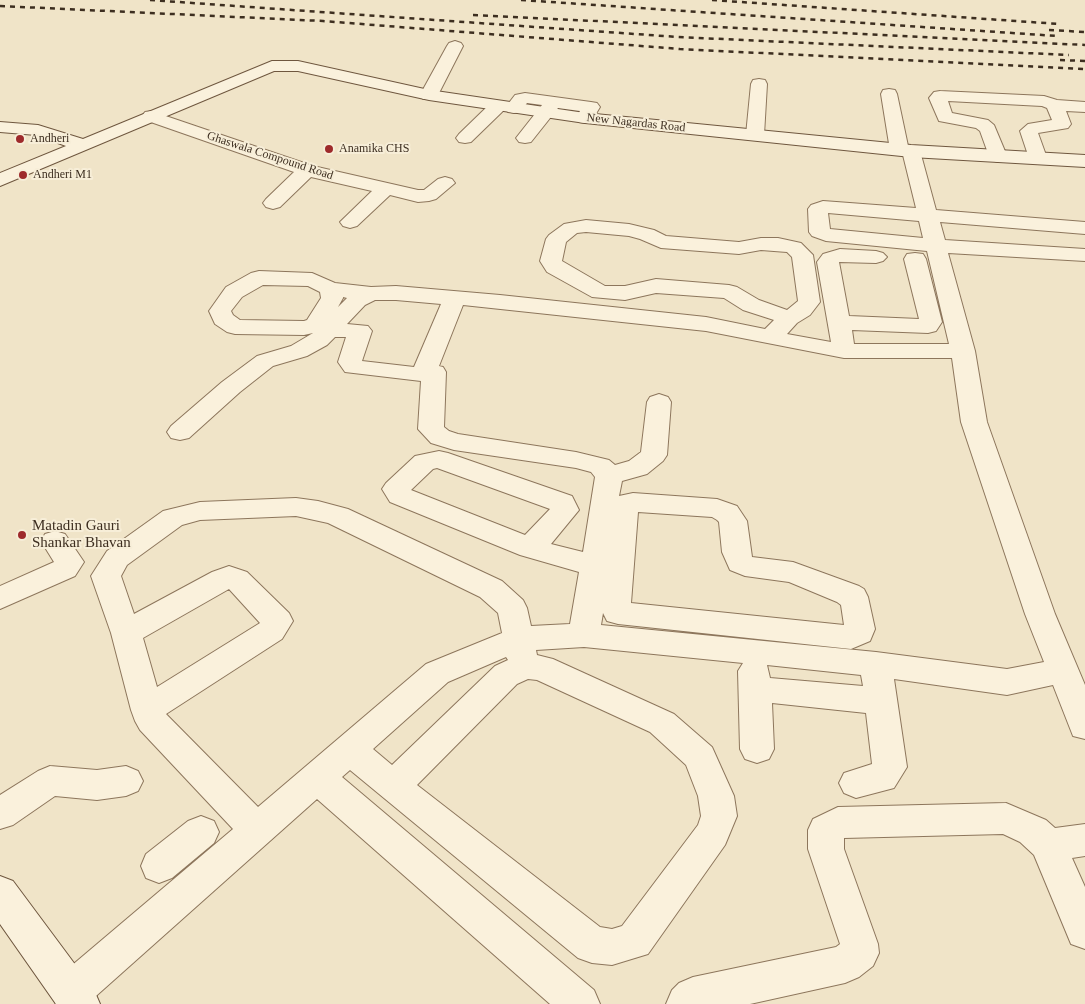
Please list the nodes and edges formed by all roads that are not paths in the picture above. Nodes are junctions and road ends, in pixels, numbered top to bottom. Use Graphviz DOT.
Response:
graph roads {
  1 [pos="455,46"];
  2 [pos="759,84"];
  3 [pos="889,94"];
  4 [pos="429,95"];
  5 [pos="1054,105"];
  6 [pos="545,106"];
  7 [pos="506,107"];
  8 [pos="1085,107"];
  9 [pos="151,116"];
  10 [pos="0,127"];
  11 [pos="196,132"];
  12 [pos="755,135"];
  13 [pos="466,138"];
  14 [pos="525,138"];
  15 [pos="179,140"];
  16 [pos="218,140"];
  17 [pos="82,145"];
  18 [pos="905,151"];
  19 [pos="998,156"];
  20 [pos="1038,158"];
  21 [pos="1085,161"];
  22 [pos="307,170"];
  23 [pos="340,170"];
  24 [pos="0,180"];
  25 [pos="445,183"];
  26 [pos="385,189"];
  27 [pos="273,203"];
  28 [pos="972,219"];
  29 [pos="350,222"];
  30 [pos="1085,228"];
  31 [pos="923,237"];
  32 [pos="977,249"];
  33 [pos="1085,256"];
  34 [pos="330,289"];
  35 [pos="371,294"];
  36 [pos="452,302"];
  37 [pos="598,302"];
  38 [pos="790,318"];
  39 [pos="839,323"];
  40 [pos="327,324"];
  41 [pos="360,331"];
  42 [pos="771,337"];
  43 [pos="844,351"];
  44 [pos="963,351"];
  45 [pos="434,372"];
  46 [pos="659,402"];
  47 [pos="180,432"];
  48 [pos="609,475"];
  49 [pos="55,541"];
  50 [pos="530,548"];
  51 [pos="595,566"];
  52 [pos="0,598"];
  53 [pos="645,629"];
  54 [pos="126,633"];
  55 [pos="584,635"];
  56 [pos="743,642"];
  57 [pos="521,653"];
  58 [pos="876,664"];
  59 [pos="1064,670"];
  60 [pos="754,689"];
  61 [pos="881,701"];
  62 [pos="147,710"];
  63 [pos="1085,726"];
  64 [pos="349,749"];
  65 [pos="757,749"];
  66 [pos="318,777"];
  67 [pos="126,781"];
  68 [pos="856,783"];
  69 [pos="393,786"];
  70 [pos="0,814"];
  71 [pos="257,830"];
  72 [pos="1085,840"];
  73 [pos="1048,845"];
  74 [pos="226,857"];
  75 [pos="159,866"];
  76 [pos="0,893"];
  77 [pos="1085,931"];
  78 [pos="76,998"];
  79 [pos="580,1004"];
  80 [pos="686,1004"];
  1 -- 4 [label="street"];
  2 -- 12 [label="street"];
  3 -- 18 [label="street"];
  4 -- 7 [label="street, New Nagardas Road"];
  4 -- 9 [label="street, New Nagardas Road"];
  5 -- 8 [label="street"];
  5 -- 19 [label="street"];
  5 -- 20 [label="street"];
  6 -- 7 [label="street, New Nagardas Road"];
  6 -- 12 [label="street, New Nagardas Road"];
  6 -- 14 [label="street"];
  7 -- 13 [label="street"];
  9 -- 11 [label="street, Ghaswala Compound Road"];
  9 -- 17 [label="street, New Nagardas Road"];
  10 -- 17 [label="street"];
  11 -- 15 [label="street"];
  11 -- 16 [label="street, Ghaswala Compound Road"];
  12 -- 18 [label="street, New Nagardas Road"];
  16 -- 22 [label="street, Ghaswala Compound Road"];
  16 -- 23 [label="street"];
  17 -- 24 [label="street, New Nagardas Road"];
  18 -- 19 [label="street, New Nagardas Road"];
  18 -- 31 [label="street"];
  19 -- 20 [label="street, New Nagardas Road"];
  20 -- 21 [label="street, New Nagardas Road"];
  22 -- 26 [label="street, Ghaswala Compound Road"];
  22 -- 27 [label="street"];
  25 -- 26 [label="street, Ghaswala Compound Road"];
  26 -- 29 [label="street"];
  28 -- 30 [label="street"];
  28 -- 31 [label="street"];
  28 -- 32 [label="street"];
  31 -- 32 [label="street"];
  31 -- 39 [label="street"];
  31 -- 39 [label="street"];
  31 -- 44 [label="street"];
  32 -- 33 [label="street"];
  34 -- 35 [label="street"];
  34 -- 40 [label="street"];
  34 -- 40 [label="street"];
  35 -- 36 [label="street"];
  35 -- 40 [label="street"];
  36 -- 37 [label="street"];
  36 -- 41 [label="street"];
  36 -- 41 [label="street"];
  37 -- 38 [label="street"];
  37 -- 38 [label="street"];
  37 -- 42 [label="street"];
  38 -- 42 [label="street"];
  39 -- 43 [label="street"];
  40 -- 41 [label="street"];
  40 -- 47 [label="street"];
  42 -- 43 [label="street"];
  43 -- 44 [label="street"];
  44 -- 59 [label="street"];
  45 -- 48 [label="street"];
  46 -- 48 [label="street"];
  48 -- 51 [label="street"];
  49 -- 52 [label="street"];
  50 -- 50 [label="street"];
  50 -- 51 [label="street"];
  51 -- 55 [label="street"];
  53 -- 55 [label="street"];
  53 -- 56 [label="street"];
  53 -- 56 [label="street"];
  54 -- 57 [label="street"];
  54 -- 62 [label="street"];
  54 -- 62 [label="street"];
  55 -- 57 [label="street"];
  56 -- 58 [label="street"];
  56 -- 60 [label="street"];
  57 -- 64 [label="street"];
  57 -- 69 [label="street"];
  57 -- 69 [label="street"];
  58 -- 59 [label="street"];
  58 -- 61 [label="street"];
  59 -- 63 [label="street"];
  60 -- 61 [label="street"];
  60 -- 65 [label="street"];
  61 -- 68 [label="street"];
  62 -- 71 [label="street"];
  64 -- 66 [label="street"];
  64 -- 69 [label="street"];
  66 -- 71 [label="street"];
  66 -- 79 [label="street"];
  67 -- 70 [label="street"];
  71 -- 74 [label="street"];
  72 -- 73 [label="street"];
  73 -- 77 [label="street"];
  73 -- 80 [label="street"];
  74 -- 75 [label="street"];
  74 -- 78 [label="street"];
  76 -- 78 [label="street"];
}
